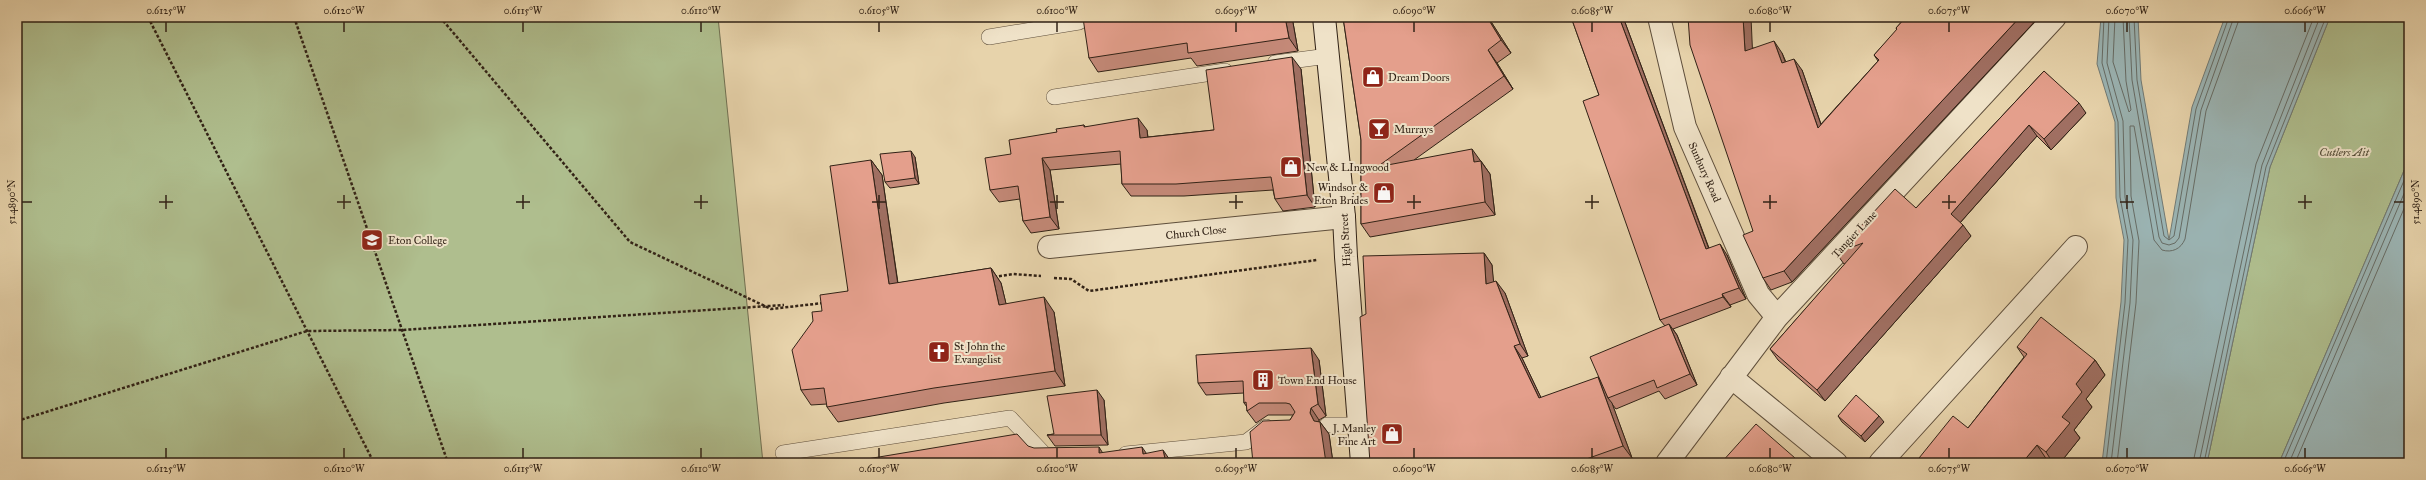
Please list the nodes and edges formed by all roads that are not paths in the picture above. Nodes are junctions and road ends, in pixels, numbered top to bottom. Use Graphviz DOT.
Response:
graph roads {
  1 [pos="1086,17"];
  2 [pos="1324,17"];
  3 [pos="1659,17"];
  4 [pos="2056,17"];
  5 [pos="989,37"];
  6 [pos="1328,56"];
  7 [pos="1257,66"];
  8 [pos="1242,68"];
  9 [pos="1054,97"];
  10 [pos="1344,217"];
  11 [pos="1048,247"];
  12 [pos="2076,247"];
  13 [pos="1777,316"];
  14 [pos="1731,377"];
  15 [pos="1281,424"];
  16 [pos="1327,425"];
  17 [pos="1359,425"];
  18 [pos="783,453"];
  19 [pos="1068,454"];
  20 [pos="1115,454"];
  21 [pos="1362,463"];
  22 [pos="1667,463"];
  23 [pos="1836,463"];
  24 [pos="1880,463"];
  1 -- 5 [label="lane"];
  2 -- 6 [label="street, High Street"];
  3 -- 13 [label="street, Sunbury Road"];
  4 -- 13 [label="street, Tangier Lane"];
  6 -- 7 [label="lane"];
  6 -- 10 [label="street, High Street"];
  8 -- 9 [label="lane"];
  10 -- 11 [label="street, Church Close"];
  10 -- 17 [label="street, High Street"];
  12 -- 24 [label="street"];
  13 -- 14 [label="street, Tangier Lane"];
  14 -- 22 [label="street, Tangier Lane"];
  14 -- 23 [label="street"];
  15 -- 20 [label="lane"];
  16 -- 17 [label="lane"];
  17 -- 21 [label="street, High Street"];
  18 -- 19 [label="lane"];
}
